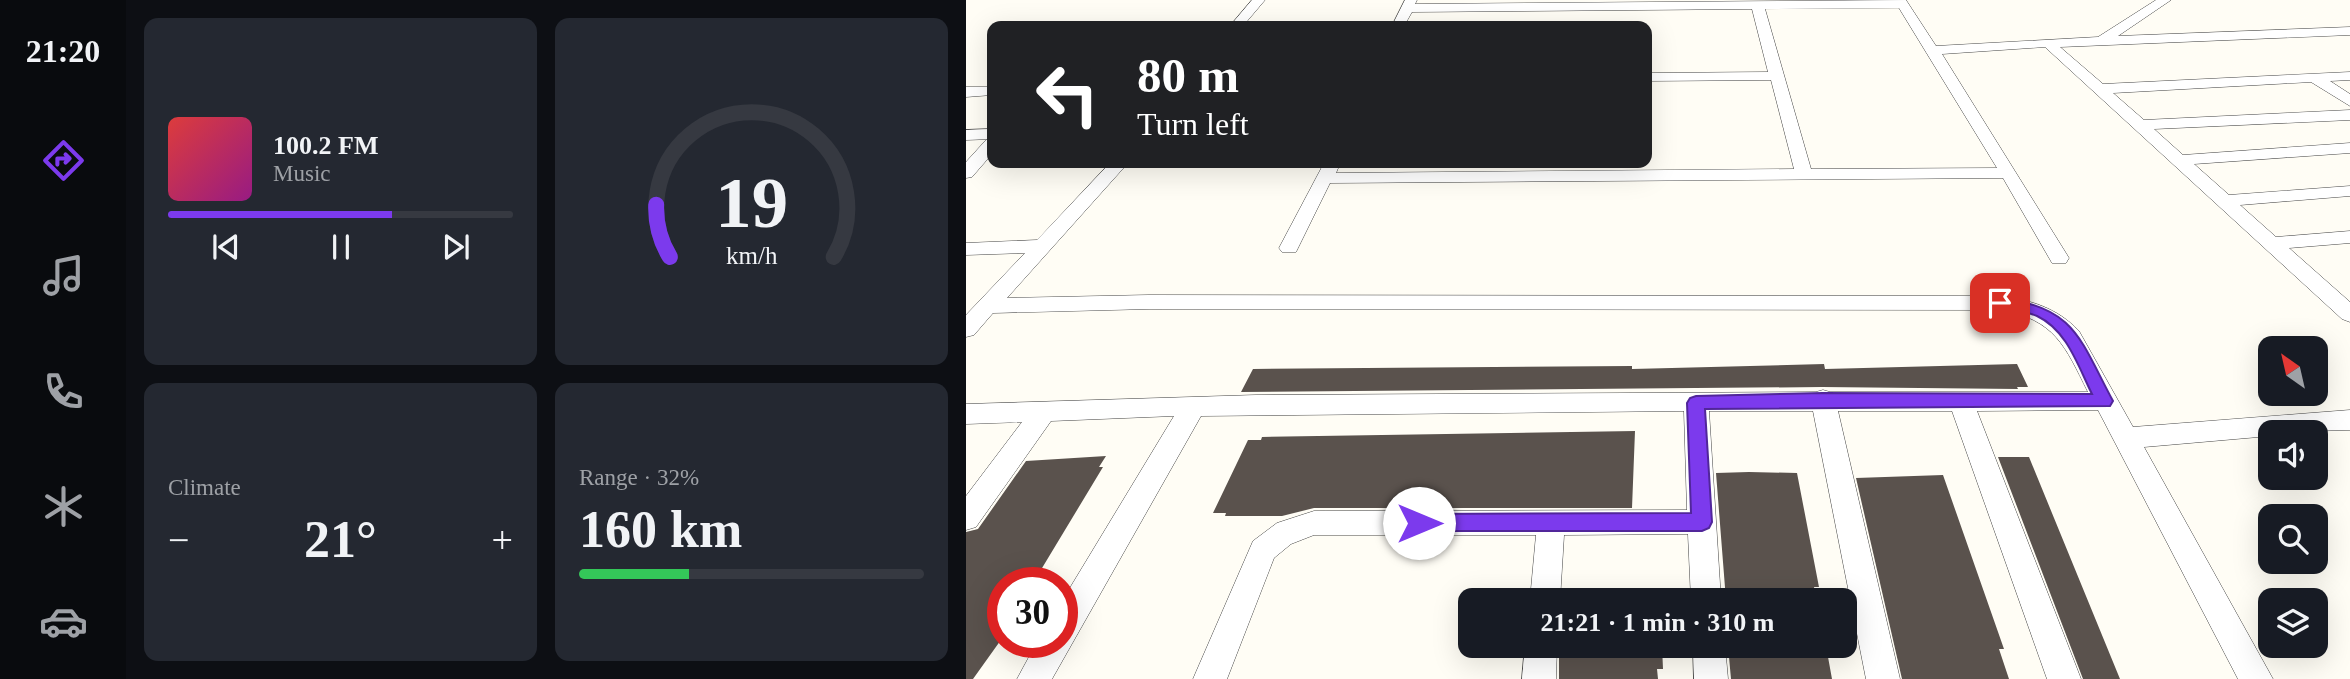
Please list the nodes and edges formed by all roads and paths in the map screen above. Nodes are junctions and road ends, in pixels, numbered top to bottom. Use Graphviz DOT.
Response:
graph roads {
  1 [pos="1259,0"];
  2 [pos="2165,0"];
  3 [pos="1900,2"];
  4 [pos="1409,4"];
  5 [pos="1757,5"];
  6 [pos="1240,21"];
  7 [pos="1400,21"];
  8 [pos="2350,31"];
  9 [pos="2101,41"];
  10 [pos="2048,43"];
  11 [pos="1930,51"];
  12 [pos="1777,76"];
  13 [pos="2350,76"];
  14 [pos="1652,77"];
  15 [pos="2314,78"];
  16 [pos="2101,89"];
  17 [pos="987,91"];
  18 [pos="966,92"];
  19 [pos="2350,101"];
  20 [pos="2350,116"];
  21 [pos="2141,125"];
  22 [pos="987,134"];
  23 [pos="966,135"];
  24 [pos="2350,148"];
  25 [pos="987,150"];
  26 [pos="2180,160"];
  27 [pos="1114,168"];
  28 [pos="1484,169"];
  29 [pos="1327,170"];
  30 [pos="966,173"];
  31 [pos="2009,173"];
  32 [pos="1804,174"];
  33 [pos="2350,191"];
  34 [pos="2225,201"];
  35 [pos="2350,237"];
  36 [pos="2271,243"];
  37 [pos="1043,246"];
  38 [pos="1289,248"];
  39 [pos="966,249"];
  40 [pos="2059,258"];
  41 [pos="2342,298"];
  42 [pos="987,306"];
  43 [pos="2350,314"];
  44 [pos="966,329"];
  45 [pos="1823,400"];
  46 [pos="1961,401"];
  47 [pos="2104,401"];
  48 [pos="1696,403"];
  49 [pos="1194,407"];
  50 [pos="1044,412"];
  51 [pos="966,414"];
  52 [pos="2350,420"];
  53 [pos="2123,438"];
  54 [pos="966,519"];
  55 [pos="1551,522"];
  56 [pos="1702,522"];
  57 [pos="1546,588"];
  58 [pos="1705,588"];
  59 [pos="1078,604"];
  60 [pos="1046,658"];
  61 [pos="1540,658"];
  62 [pos="1710,658"];
  63 [pos="1034,679"];
  64 [pos="1210,679"];
  65 [pos="1539,679"];
  66 [pos="1711,679"];
  67 [pos="1882,679"];
  68 [pos="2064,679"];
  69 [pos="2256,679"];
  1 -- 6 [label="street"];
  2 -- 9 [label="street"];
  3 -- 5 [label="street"];
  3 -- 11 [label="street"];
  4 -- 5 [label="street"];
  4 -- 7 [label="street"];
  5 -- 12 [label="street"];
  8 -- 9 [label="street"];
  9 -- 10 [label="street"];
  10 -- 11 [label="street"];
  10 -- 16 [label="street"];
  11 -- 31 [label="street"];
  12 -- 14 [label="street"];
  12 -- 32 [label="street"];
  13 -- 15 [label="street"];
  15 -- 16 [label="street"];
  15 -- 19 [label="street"];
  16 -- 21 [label="street"];
  17 -- 18 [label="street"];
  20 -- 21 [label="street"];
  21 -- 26 [label="street"];
  22 -- 23 [label="street"];
  24 -- 26 [label="street"];
  25 -- 30 [label="street"];
  26 -- 34 [label="street"];
  27 -- 37 [label="street"];
  28 -- 29 [label="street"];
  28 -- 32 [label="street"];
  29 -- 38 [label="street"];
  31 -- 32 [label="street"];
  31 -- 40 [label="street"];
  33 -- 34 [label="street"];
  34 -- 36 [label="street"];
  35 -- 36 [label="street"];
  36 -- 41 [label="street"];
  37 -- 39 [label="street"];
  37 -- 42 [label="street"];
  41 -- 43 [label="street"];
  42 -- 44 [label="street"];
  42 -- 47 [label="street"];
  45 -- 46 [label="street"];
  45 -- 48 [label="street"];
  45 -- 67 [label="street"];
  46 -- 47 [label="street"];
  46 -- 68 [label="street"];
  47 -- 53 [label="street"];
  48 -- 49 [label="street"];
  48 -- 56 [label="street"];
  49 -- 50 [label="street"];
  49 -- 59 [label="street"];
  50 -- 51 [label="street"];
  50 -- 54 [label="street"];
  52 -- 53 [label="street"];
  53 -- 69 [label="street"];
  55 -- 56 [label="street"];
  55 -- 57 [label="street"];
  55 -- 64 [label="street"];
  56 -- 58 [label="street"];
  60 -- 63 [label="street"];
  61 -- 65 [label="street"];
  62 -- 66 [label="street"];
}
